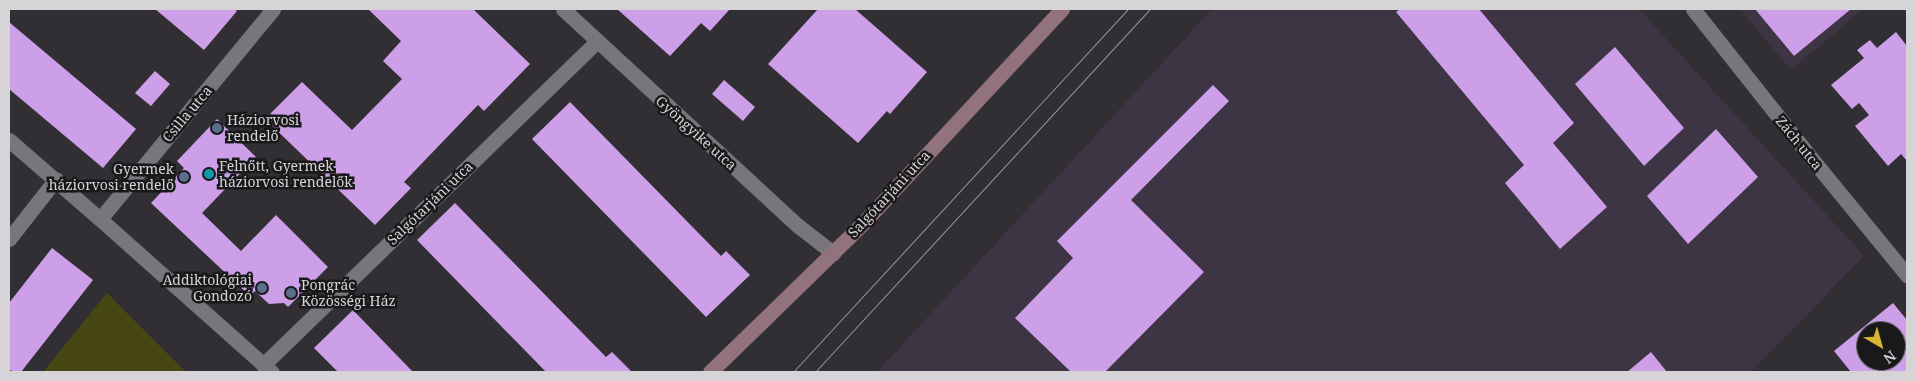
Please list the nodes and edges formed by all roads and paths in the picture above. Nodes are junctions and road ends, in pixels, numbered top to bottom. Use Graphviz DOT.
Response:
graph roads {
  1 [pos="273,9"];
  2 [pos="563,9"];
  3 [pos="1062,9"];
  4 [pos="1693,9"];
  5 [pos="597,42"];
  6 [pos="9,140"];
  7 [pos="56,179"];
  8 [pos="100,219"];
  9 [pos="9,239"];
  10 [pos="833,254"];
  11 [pos="1907,275"];
  12 [pos="267,368"];
  13 [pos="710,372"];
  1 -- 8 [label="street, Csilla utca"];
  2 -- 5 [label="street, Gyöngyike utca"];
  3 -- 10 [label="street, Salgótarjáni utca"];
  4 -- 11 [label="street, Zách utca"];
  5 -- 10 [label="street, Gyöngyike utca"];
  5 -- 12 [label="street, Salgótarjáni utca"];
  6 -- 7 [label="street, Salgótarjáni utca"];
  7 -- 8 [label="street, Salgótarjáni utca"];
  7 -- 9 [label="street"];
  8 -- 12 [label="street, Salgótarjáni utca"];
  10 -- 13 [label="street, Salgótarjáni utca"];
}
